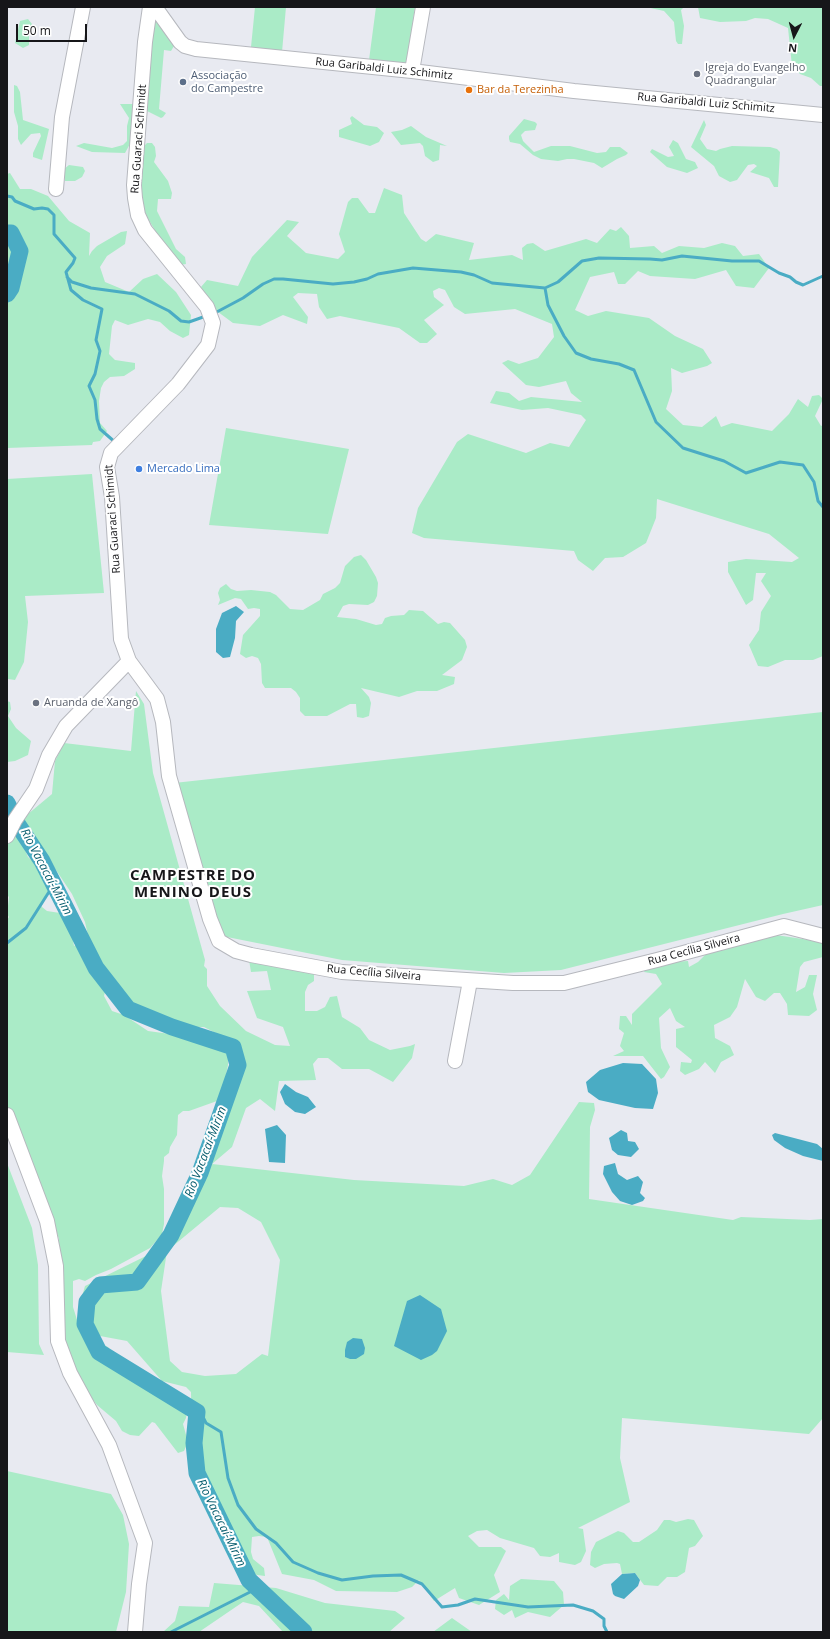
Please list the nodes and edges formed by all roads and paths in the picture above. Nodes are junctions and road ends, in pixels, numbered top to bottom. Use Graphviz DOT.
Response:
graph roads {
  1 [pos="83,7"];
  2 [pos="150,7"];
  3 [pos="155,7"];
  4 [pos="423,7"];
  5 [pos="412,71"];
  6 [pos="823,115"];
  7 [pos="56,189"];
  8 [pos="129,661"];
  9 [pos="10,825"];
  10 [pos="823,936"];
  11 [pos="470,981"];
  12 [pos="454,1061"];
  13 [pos="7,1115"];
  14 [pos="135,1632"];
  1 -- 7 [label="street"];
  2 -- 8 [label="street, Rua Guaraci Schimidt"];
  3 -- 5 [label="street, Rua Garibaldi Luiz Schimitz"];
  4 -- 5 [label="street"];
  5 -- 6 [label="street, Rua Garibaldi Luiz Schimitz"];
  8 -- 9 [label="street"];
  8 -- 11 [label="street, Rua Cecília Silveira"];
  10 -- 11 [label="street, Rua Cecília Silveira"];
  11 -- 12 [label="street"];
  13 -- 14 [label="street"];
}
